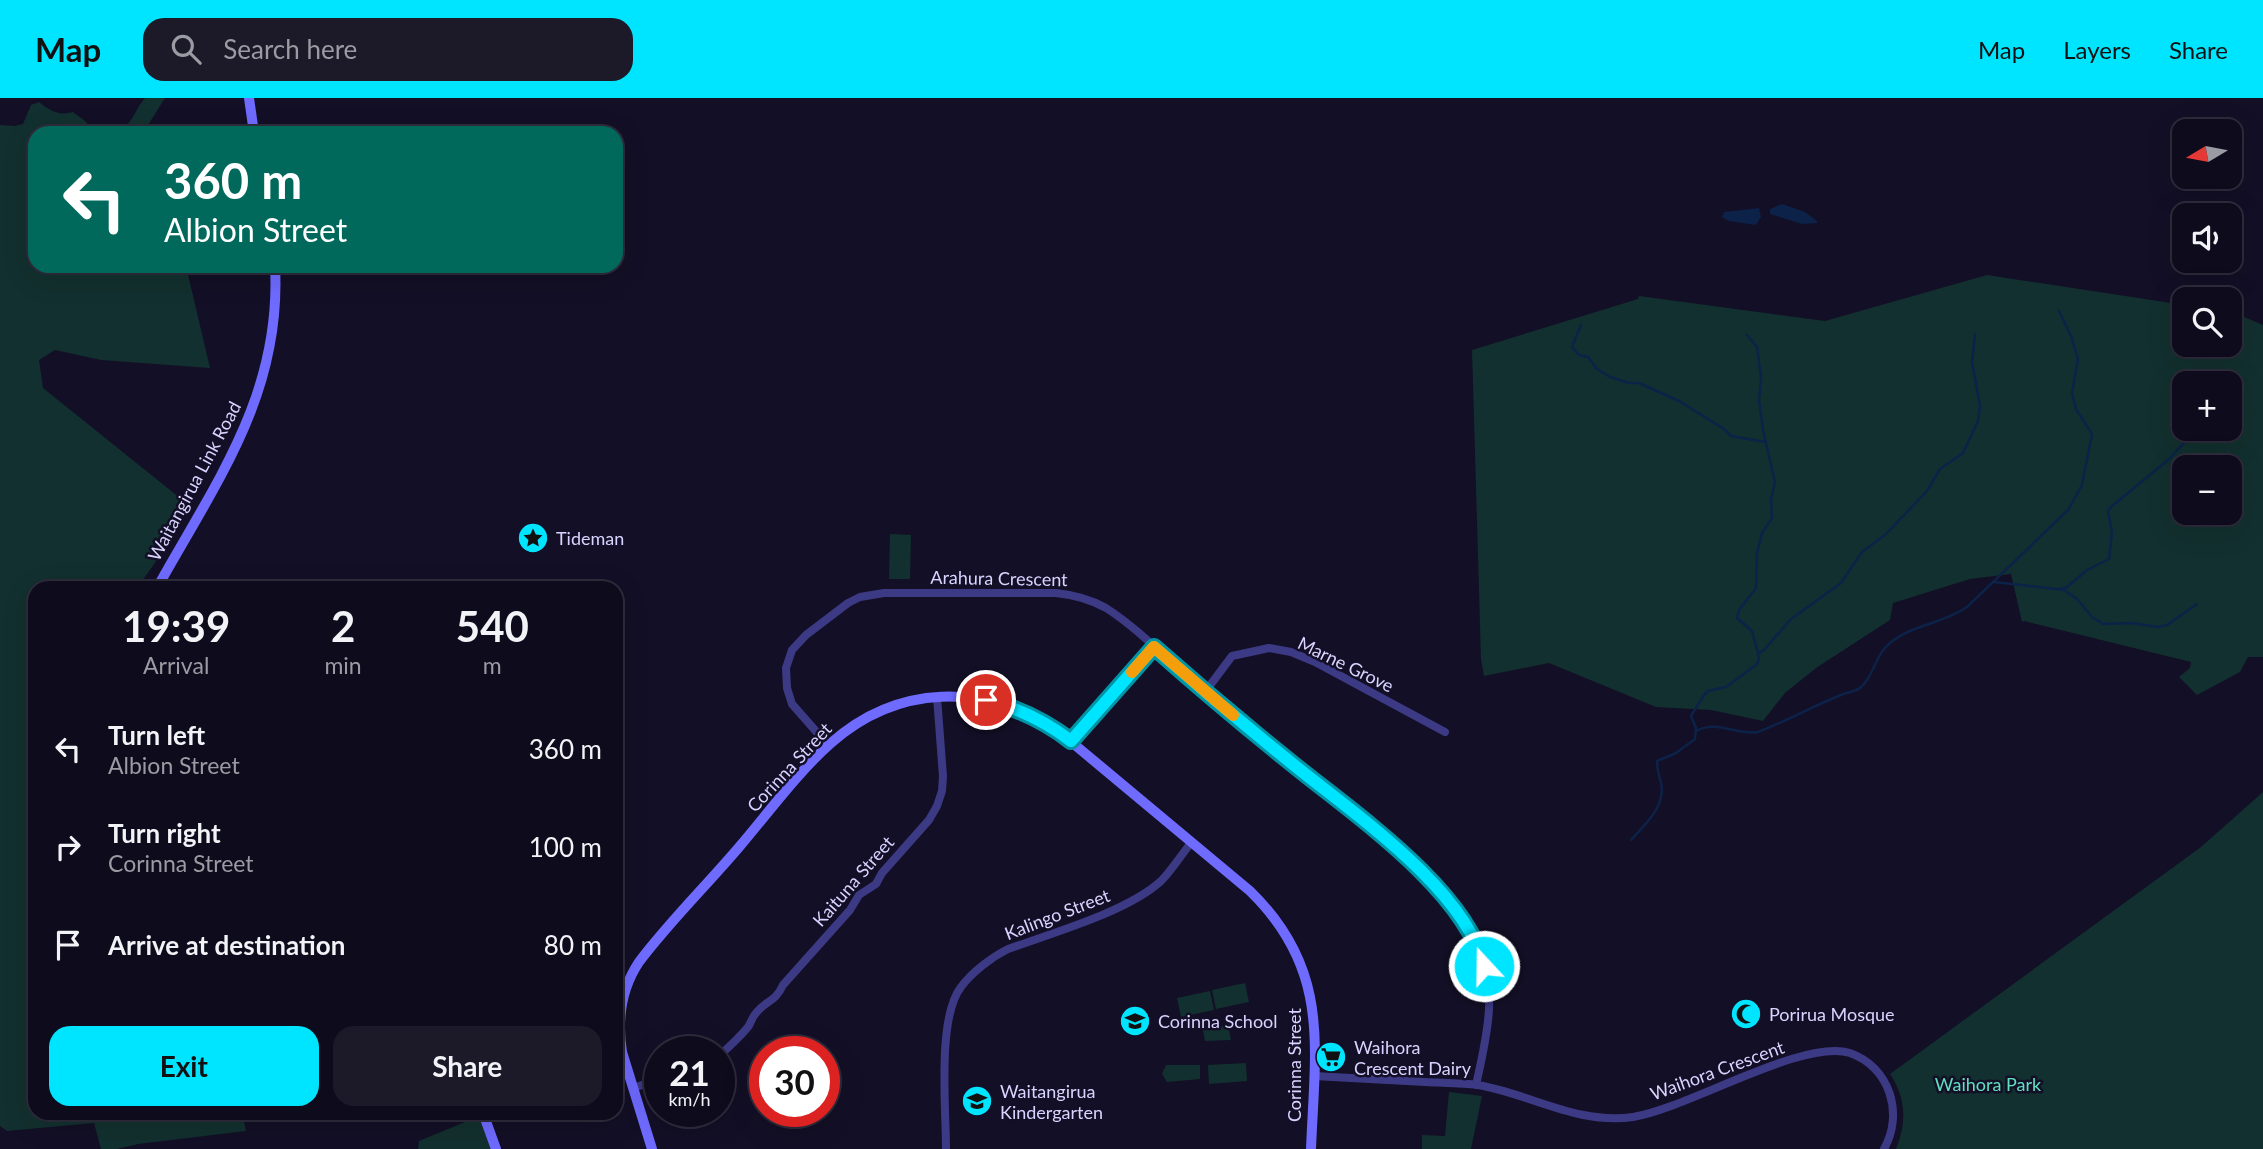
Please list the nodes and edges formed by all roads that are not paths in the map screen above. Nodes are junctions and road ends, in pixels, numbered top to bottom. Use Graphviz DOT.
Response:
graph roads {
  1 [pos="249,98"];
  2 [pos="253,126"];
  3 [pos="275,273"];
  4 [pos="161,581"];
  5 [pos="1154,647"];
  6 [pos="1205,692"];
  7 [pos="937,697"];
  8 [pos="1445,732"];
  9 [pos="1071,741"];
  10 [pos="828,745"];
  11 [pos="1191,843"];
  12 [pos="623,1003"];
  13 [pos="735,1040"];
  14 [pos="623,1055"];
  15 [pos="1314,1076"];
  16 [pos="644,1084"];
  17 [pos="1476,1085"];
  18 [pos="633,1088"];
  19 [pos="486,1120"];
  20 [pos="496,1149"];
  21 [pos="652,1149"];
  22 [pos="946,1149"];
  23 [pos="1311,1149"];
  24 [pos="1884,1149"];
  1 -- 2 [label="street"];
  3 -- 4 [label="street, Waitangirua Link Road"];
  5 -- 6 [label="street, Arahura Crescent"];
  5 -- 9 [label="street"];
  5 -- 10 [label="street, Arahura Crescent"];
  6 -- 8 [label="street, Marne Grove"];
  6 -- 17 [label="street, Arahura Crescent"];
  7 -- 9 [label="street, Corinna Street"];
  7 -- 10 [label="street, Corinna Street"];
  7 -- 13 [label="street, Kaituna Street"];
  9 -- 11 [label="street, Corinna Street"];
  10 -- 12 [label="street, Corinna Street"];
  11 -- 15 [label="street, Corinna Street"];
  11 -- 22 [label="street, Kalingo Street"];
  14 -- 18 [label="street, Corinna Street"];
  15 -- 17 [label="street, Waihora Crescent"];
  15 -- 23 [label="street, Corinna Street"];
  16 -- 18 [label="street"];
  17 -- 24 [label="street, Waihora Crescent"];
  18 -- 21 [label="street, Corinna Street"];
  19 -- 20 [label="street"];
}
